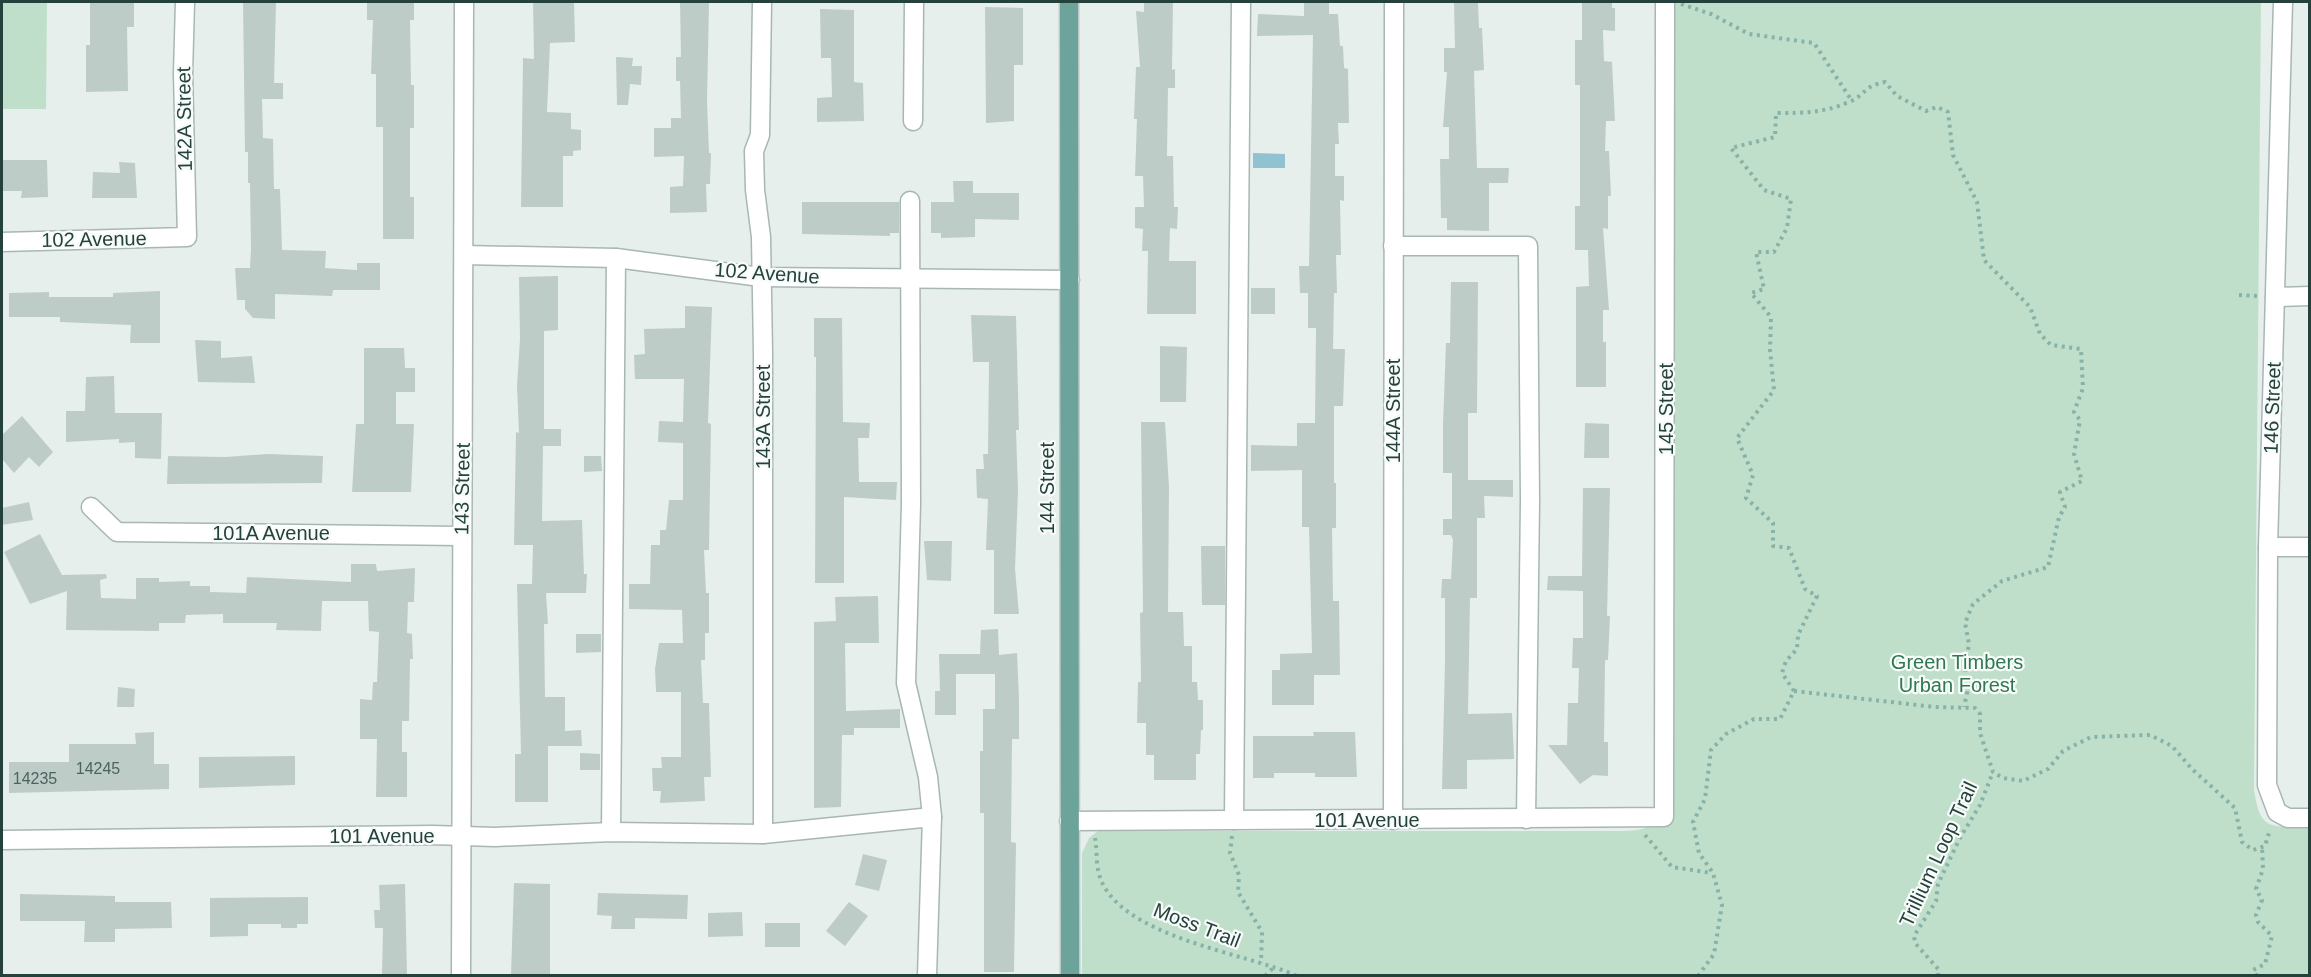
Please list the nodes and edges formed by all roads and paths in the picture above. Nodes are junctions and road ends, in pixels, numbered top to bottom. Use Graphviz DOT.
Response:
graph roads {
  1 [pos="185,2"];
  2 [pos="464,2"];
  3 [pos="762,2"];
  4 [pos="914,2"];
  5 [pos="1069,2"];
  6 [pos="1241,2"];
  7 [pos="1394,2"];
  8 [pos="1665,2"];
  9 [pos="1672,2"];
  10 [pos="2283,2"];
  11 [pos="1852,101"];
  12 [pos="914,121"];
  13 [pos="910,201"];
  14 [pos="187,237"];
  15 [pos="2,242"];
  16 [pos="1393,246"];
  17 [pos="464,255"];
  18 [pos="616,258"];
  19 [pos="761,277"];
  20 [pos="911,278"];
  21 [pos="1070,280"];
  22 [pos="2310,296"];
  23 [pos="2275,297"];
  24 [pos="91,507"];
  25 [pos="461,536"];
  26 [pos="2268,547"];
  27 [pos="2310,547"];
  28 [pos="1794,691"];
  29 [pos="1964,707"];
  30 [pos="1993,772"];
  31 [pos="932,817"];
  32 [pos="1628,817"];
  33 [pos="1664,817"];
  34 [pos="2310,818"];
  35 [pos="1526,819"];
  36 [pos="1234,820"];
  37 [pos="1393,820"];
  38 [pos="1070,821"];
  39 [pos="1095,830"];
  40 [pos="611,832"];
  41 [pos="2269,833"];
  42 [pos="763,834"];
  43 [pos="463,836"];
  44 [pos="2,840"];
  45 [pos="2262,846"];
  46 [pos="1713,873"];
  47 [pos="1261,963"];
  48 [pos="1276,966"];
  49 [pos="460,975"];
  50 [pos="927,975"];
  51 [pos="1071,975"];
  52 [pos="1265,975"];
  53 [pos="1297,975"];
  54 [pos="1698,975"];
  55 [pos="1938,975"];
  56 [pos="2257,975"];
  1 -- 14 [label="street, 142A Street"];
  2 -- 17 [label="street, 143 Street"];
  3 -- 19 [label="street, 143A Street"];
  4 -- 12 [label="street"];
  5 -- 21 [label="main road, 144 Street"];
  6 -- 36 [label="street"];
  7 -- 16 [label="street, 144A Street"];
  8 -- 33 [label="street, 145 Street"];
  9 -- 11 [label="path"];
  10 -- 23 [label="street, 146 Street"];
  11 -- 28 [label="path"];
  11 -- 29 [label="path"];
  13 -- 20 [label="street"];
  14 -- 15 [label="street, 102 Avenue"];
  16 -- 35 [label="street"];
  16 -- 37 [label="street, 144A Street"];
  17 -- 18 [label="street, 102 Avenue"];
  17 -- 25 [label="street, 143 Street"];
  18 -- 19 [label="street, 102 Avenue"];
  18 -- 40 [label="street"];
  19 -- 20 [label="street, 102 Avenue"];
  19 -- 42 [label="street, 143A Street"];
  20 -- 21 [label="street, 102 Avenue"];
  20 -- 31 [label="street"];
  21 -- 38 [label="main road, 144 Street"];
  22 -- 23 [label="street"];
  23 -- 26 [label="street, 146 Street"];
  24 -- 25 [label="street, 101A Avenue"];
  25 -- 43 [label="street, 143 Street"];
  26 -- 27 [label="street"];
  26 -- 34 [label="street, 146 Street"];
  28 -- 29 [label="path"];
  28 -- 46 [label="path"];
  29 -- 30 [label="path"];
  30 -- 45 [label="path"];
  30 -- 55 [label="path, Trillium Loop Trail"];
  31 -- 42 [label="street, 101 Avenue"];
  31 -- 50 [label="street"];
  32 -- 33 [label="street, 101 Avenue"];
  32 -- 35 [label="street, 101 Avenue"];
  32 -- 46 [label="path"];
  35 -- 37 [label="street, 101 Avenue"];
  36 -- 37 [label="street, 101 Avenue"];
  36 -- 38 [label="street, 101 Avenue"];
  36 -- 47 [label="path"];
  38 -- 51 [label="main road, 144 Street"];
  39 -- 47 [label="path, Moss Trail"];
  40 -- 42 [label="street, 101 Avenue"];
  40 -- 43 [label="street, 101 Avenue"];
  41 -- 45 [label="path"];
  43 -- 44 [label="street, 101 Avenue"];
  43 -- 49 [label="street, 143 Street"];
  45 -- 56 [label="path"];
  46 -- 54 [label="path"];
  47 -- 48 [label="path, Moss Trail"];
  48 -- 52 [label="path"];
  48 -- 53 [label="path, Moss Trail"];
}
